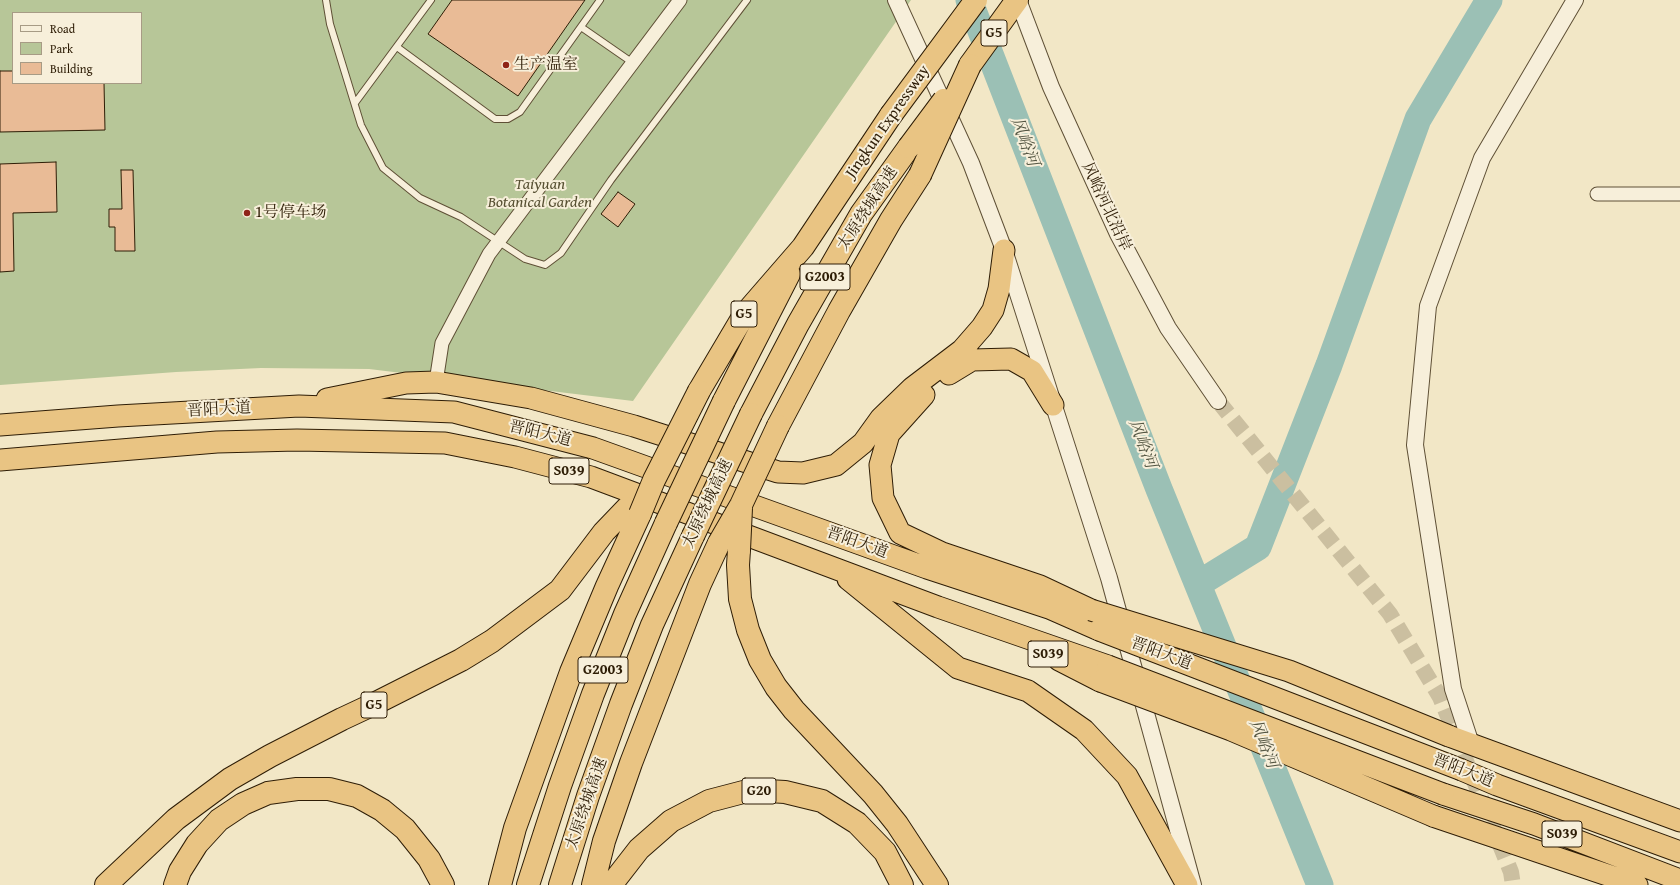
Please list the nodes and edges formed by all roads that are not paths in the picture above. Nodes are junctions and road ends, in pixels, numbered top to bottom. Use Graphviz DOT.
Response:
graph roads {
  1 [pos="326,0"];
  2 [pos="431,0"];
  3 [pos="600,0"];
  4 [pos="680,0"];
  5 [pos="747,0"];
  6 [pos="896,0"];
  7 [pos="976,0"];
  8 [pos="1018,0"];
  9 [pos="1575,0"];
  10 [pos="581,27"];
  11 [pos="397,47"];
  12 [pos="633,63"];
  13 [pos="970,65"];
  14 [pos="355,103"];
  15 [pos="1597,194"];
  16 [pos="1680,194"];
  17 [pos="498,241"];
  18 [pos="803,247"];
  19 [pos="1004,250"];
  20 [pos="436,382"];
  21 [pos="1218,401"];
  22 [pos="1053,405"];
  23 [pos="299,406"];
  24 [pos="0,424"];
  25 [pos="0,460"];
  26 [pos="741,505"];
  27 [pos="634,511"];
  28 [pos="834,567"];
  29 [pos="1049,608"];
  30 [pos="1091,610"];
  31 [pos="1104,673"];
  32 [pos="1471,744"];
  33 [pos="1680,821"];
  34 [pos="1680,852"];
  35 [pos="1680,880"];
  36 [pos="106,885"];
  37 [pos="175,885"];
  38 [pos="443,885"];
  39 [pos="500,885"];
  40 [pos="528,885"];
  41 [pos="560,885"];
  42 [pos="593,885"];
  43 [pos="611,885"];
  44 [pos="902,885"];
  45 [pos="937,885"];
  46 [pos="1186,885"];
  47 [pos="1193,885"];
  48 [pos="1637,885"];
  1 -- 14 [label="lane"];
  2 -- 11 [label="lane"];
  3 -- 10 [label="lane"];
  4 -- 12 [label="street"];
  5 -- 17 [label="lane"];
  6 -- 19 [label="street"];
  7 -- 18 [label="highway, Jingkun Expressway / G5, bridge"];
  8 -- 13 [label="highway, G5"];
  8 -- 21 [label="street, 风峪河北沿岸"];
  9 -- 32 [label="street"];
  10 -- 11 [label="lane"];
  10 -- 12 [label="lane"];
  11 -- 14 [label="lane"];
  12 -- 17 [label="street"];
  13 -- 26 [label="highway, G5, bridge"];
  13 -- 41 [label="highway, 太原绕城高速 / G2003, bridge"];
  14 -- 17 [label="lane"];
  15 -- 16 [label="street"];
  17 -- 20 [label="street"];
  18 -- 27 [label="highway, G5, bridge"];
  18 -- 40 [label="highway, 太原绕城高速 / G2003, bridge"];
  19 -- 20 [label="highway"];
  19 -- 22 [label="street"];
  20 -- 23 [label="highway"];
  22 -- 30 [label="highway"];
  22 -- 47 [label="street"];
  23 -- 24 [label="highway, 晋阳大道 / S039"];
  23 -- 29 [label="highway, 晋阳大道 / S039"];
  25 -- 28 [label="highway, 晋阳大道 / S039"];
  26 -- 42 [label="highway, G5, bridge"];
  26 -- 45 [label="highway, bridge"];
  27 -- 36 [label="highway, G5"];
  27 -- 39 [label="highway"];
  28 -- 31 [label="highway, 晋阳大道 / S039"];
  28 -- 46 [label="highway"];
  29 -- 30 [label="highway"];
  29 -- 34 [label="highway, 晋阳大道 / S039, bridge"];
  30 -- 32 [label="highway, 晋阳大道, bridge"];
  31 -- 35 [label="highway, 晋阳大道 / S039, bridge"];
  31 -- 48 [label="highway, S039, bridge"];
  32 -- 33 [label="highway, 晋阳大道"];
  37 -- 38 [label="highway"];
  43 -- 44 [label="highway, G20"];
}
